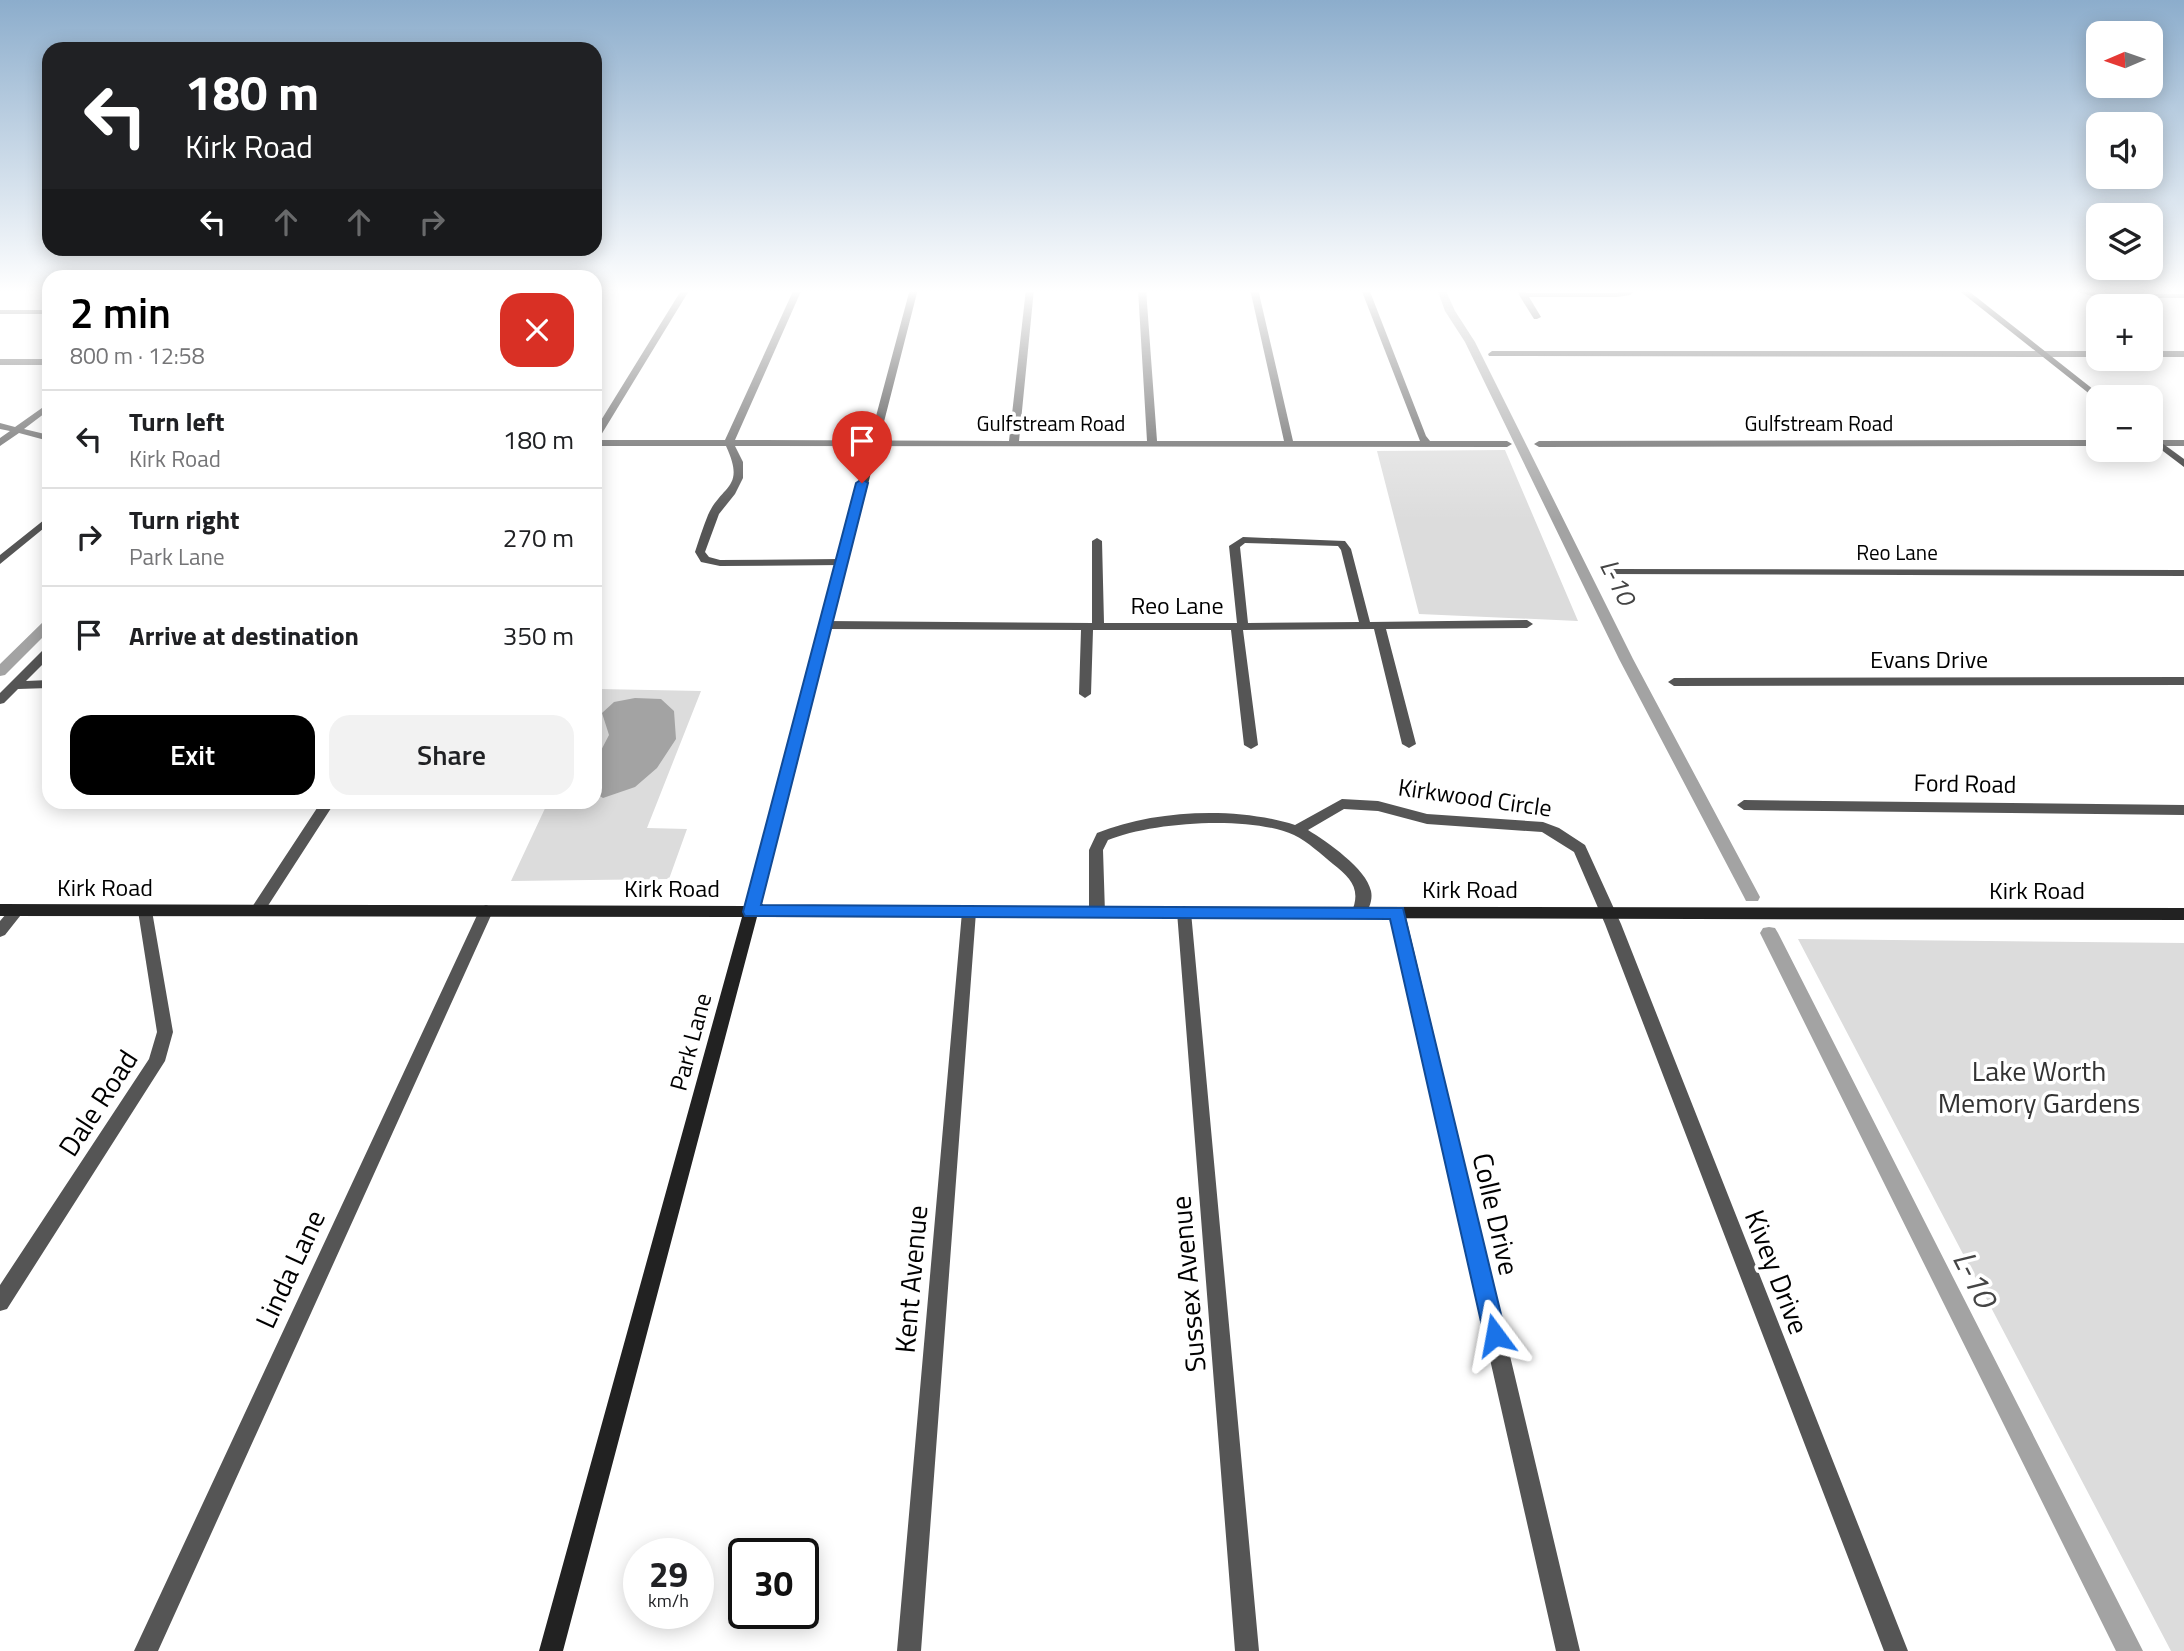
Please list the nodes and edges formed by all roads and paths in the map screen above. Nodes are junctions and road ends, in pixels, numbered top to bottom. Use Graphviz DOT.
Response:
graph roads {
  1 [pos="639,366"];
  2 [pos="763,366"];
  3 [pos="893,366"];
  4 [pos="1022,366"];
  5 [pos="1147,366"];
  6 [pos="1271,366"];
  7 [pos="1394,366"];
  8 [pos="2059,366"];
  9 [pos="2086,387"];
  10 [pos="42,411"];
  11 [pos="0,426"];
  12 [pos="602,427"];
  13 [pos="17,430"];
  14 [pos="42,436"];
  15 [pos="2163,442"];
  16 [pos="0,443"];
  17 [pos="602,443"];
  18 [pos="729,443"];
  19 [pos="872,443"];
  20 [pos="1014,443"];
  21 [pos="1539,443"];
  22 [pos="2086,443"];
  23 [pos="2184,443"];
  24 [pos="1152,444"];
  25 [pos="1289,444"];
  26 [pos="1427,444"];
  27 [pos="1507,444"];
  28 [pos="2163,448"];
  29 [pos="2184,464"];
  30 [pos="42,525"];
  31 [pos="1097,541"];
  32 [pos="0,561"];
  33 [pos="842,562"];
  34 [pos="1610,572"];
  35 [pos="2184,573"];
  36 [pos="1372,624"];
  37 [pos="1527,624"];
  38 [pos="826,625"];
  39 [pos="1093,627"];
  40 [pos="1240,627"];
  41 [pos="42,658"];
  42 [pos="2184,681"];
  43 [pos="1674,682"];
  44 [pos="42,684"];
  45 [pos="15,685"];
  46 [pos="1085,695"];
  47 [pos="0,701"];
  48 [pos="1409,744"];
  49 [pos="1251,746"];
  50 [pos="1744,804"];
  51 [pos="323,809"];
  52 [pos="2184,810"];
  53 [pos="1297,830"];
  54 [pos="0,911"];
  55 [pos="17,911"];
  56 [pos="145,911"];
  57 [pos="257,911"];
  58 [pos="486,911"];
  59 [pos="751,912"];
  60 [pos="969,912"];
  61 [pos="1184,912"];
  62 [pos="1097,913"];
  63 [pos="1359,913"];
  64 [pos="1397,913"];
  65 [pos="1607,913"];
  66 [pos="2184,914"];
  67 [pos="0,931"];
  68 [pos="0,1302"];
  69 [pos="146,1651"];
  70 [pos="551,1651"];
  71 [pos="909,1651"];
  72 [pos="1247,1651"];
  73 [pos="1568,1651"];
  74 [pos="1896,1651"];
  1 -- 12 [label="street"];
  2 -- 18 [label="street"];
  3 -- 19 [label="street, Park Lane"];
  4 -- 20 [label="street"];
  5 -- 24 [label="street"];
  6 -- 25 [label="street"];
  7 -- 26 [label="street"];
  8 -- 9 [label="street"];
  10 -- 13 [label="street"];
  11 -- 13 [label="street"];
  13 -- 14 [label="street"];
  13 -- 16 [label="street"];
  15 -- 23 [label="street"];
  17 -- 18 [label="street, Gulfstream Road"];
  18 -- 19 [label="street, Gulfstream Road"];
  18 -- 33 [label="street"];
  19 -- 20 [label="street, Gulfstream Road"];
  19 -- 33 [label="street, Park Lane"];
  20 -- 24 [label="street, Gulfstream Road"];
  21 -- 22 [label="street, Gulfstream Road"];
  24 -- 25 [label="street, Gulfstream Road"];
  25 -- 26 [label="street, Gulfstream Road"];
  26 -- 27 [label="street, Gulfstream Road"];
  28 -- 29 [label="street"];
  30 -- 32 [label="street"];
  31 -- 39 [label="street"];
  33 -- 38 [label="street, Park Lane"];
  34 -- 35 [label="street, Reo Lane"];
  36 -- 37 [label="street, Reo Lane"];
  36 -- 40 [label="street, Reo Lane"];
  36 -- 40 [label="street"];
  36 -- 48 [label="street"];
  38 -- 39 [label="street, Reo Lane"];
  38 -- 59 [label="street, Park Lane"];
  39 -- 40 [label="street, Reo Lane"];
  39 -- 46 [label="street"];
  40 -- 49 [label="street"];
  41 -- 45 [label="street"];
  42 -- 43 [label="street, Evans Drive"];
  44 -- 45 [label="street"];
  45 -- 47 [label="street"];
  50 -- 52 [label="street, Ford Road"];
  51 -- 57 [label="street"];
  53 -- 62 [label="street"];
  53 -- 63 [label="street"];
  53 -- 65 [label="street, Kirkwood Circle"];
  54 -- 55 [label="street, Kirk Road"];
  55 -- 56 [label="street, Kirk Road"];
  55 -- 67 [label="street"];
  56 -- 57 [label="street, Kirk Road"];
  56 -- 68 [label="street, Dale Road"];
  57 -- 58 [label="street, Kirk Road"];
  58 -- 59 [label="street, Kirk Road"];
  58 -- 69 [label="street, Linda Lane"];
  59 -- 60 [label="street, Kirk Road"];
  59 -- 70 [label="street, Park Lane"];
  60 -- 62 [label="street, Kirk Road"];
  60 -- 71 [label="street, Kent Avenue"];
  61 -- 62 [label="street, Kirk Road"];
  61 -- 63 [label="street, Kirk Road"];
  61 -- 72 [label="street, Sussex Avenue"];
  63 -- 64 [label="street, Kirk Road"];
  64 -- 65 [label="street, Kirk Road"];
  64 -- 73 [label="street, Colle Drive"];
  65 -- 66 [label="street, Kirk Road"];
  65 -- 74 [label="street, Kivey Drive"];
}
